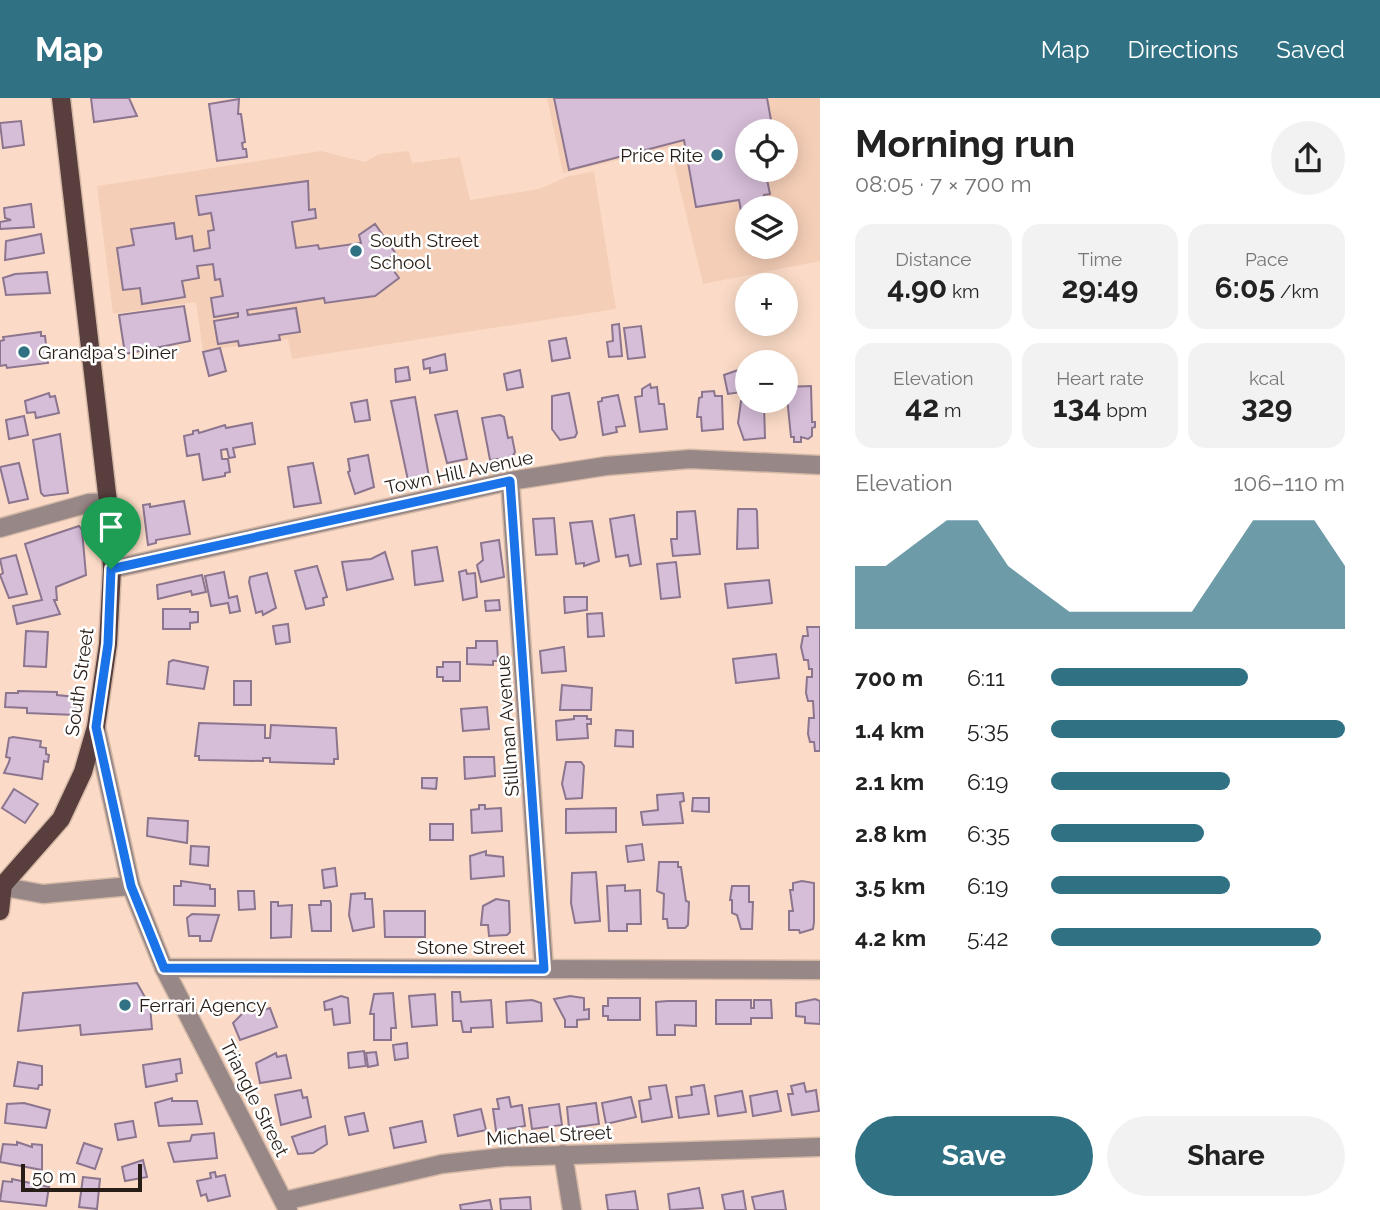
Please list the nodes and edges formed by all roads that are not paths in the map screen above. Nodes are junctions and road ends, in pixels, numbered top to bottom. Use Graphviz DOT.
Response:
graph roads {
  1 [pos="61,98"];
  2 [pos="820,465"];
  3 [pos="510,481"];
  4 [pos="108,502"];
  5 [pos="0,528"];
  6 [pos="111,569"];
  7 [pos="96,727"];
  8 [pos="2,886"];
  9 [pos="131,886"];
  10 [pos="0,911"];
  11 [pos="164,968"];
  12 [pos="544,969"];
  13 [pos="820,970"];
  14 [pos="820,1147"];
  15 [pos="563,1154"];
  16 [pos="286,1205"];
  17 [pos="572,1210"];
  1 -- 4 [label="main road, South Street"];
  2 -- 3 [label="street, Town Hill Avenue"];
  3 -- 6 [label="street, Town Hill Avenue"];
  3 -- 12 [label="street, Stillman Avenue"];
  4 -- 5 [label="street"];
  4 -- 6 [label="main road, South Street"];
  6 -- 7 [label="main road, South Street"];
  7 -- 8 [label="main road, South Street"];
  7 -- 9 [label="street, Triangle Street"];
  8 -- 9 [label="street"];
  8 -- 10 [label="main road"];
  9 -- 11 [label="street, Triangle Street"];
  11 -- 12 [label="street, Stone Street"];
  11 -- 16 [label="street, Triangle Street"];
  12 -- 13 [label="street, Stone Street"];
  14 -- 15 [label="street, Michael Street"];
  15 -- 16 [label="street, Michael Street"];
  15 -- 17 [label="street"];
}
